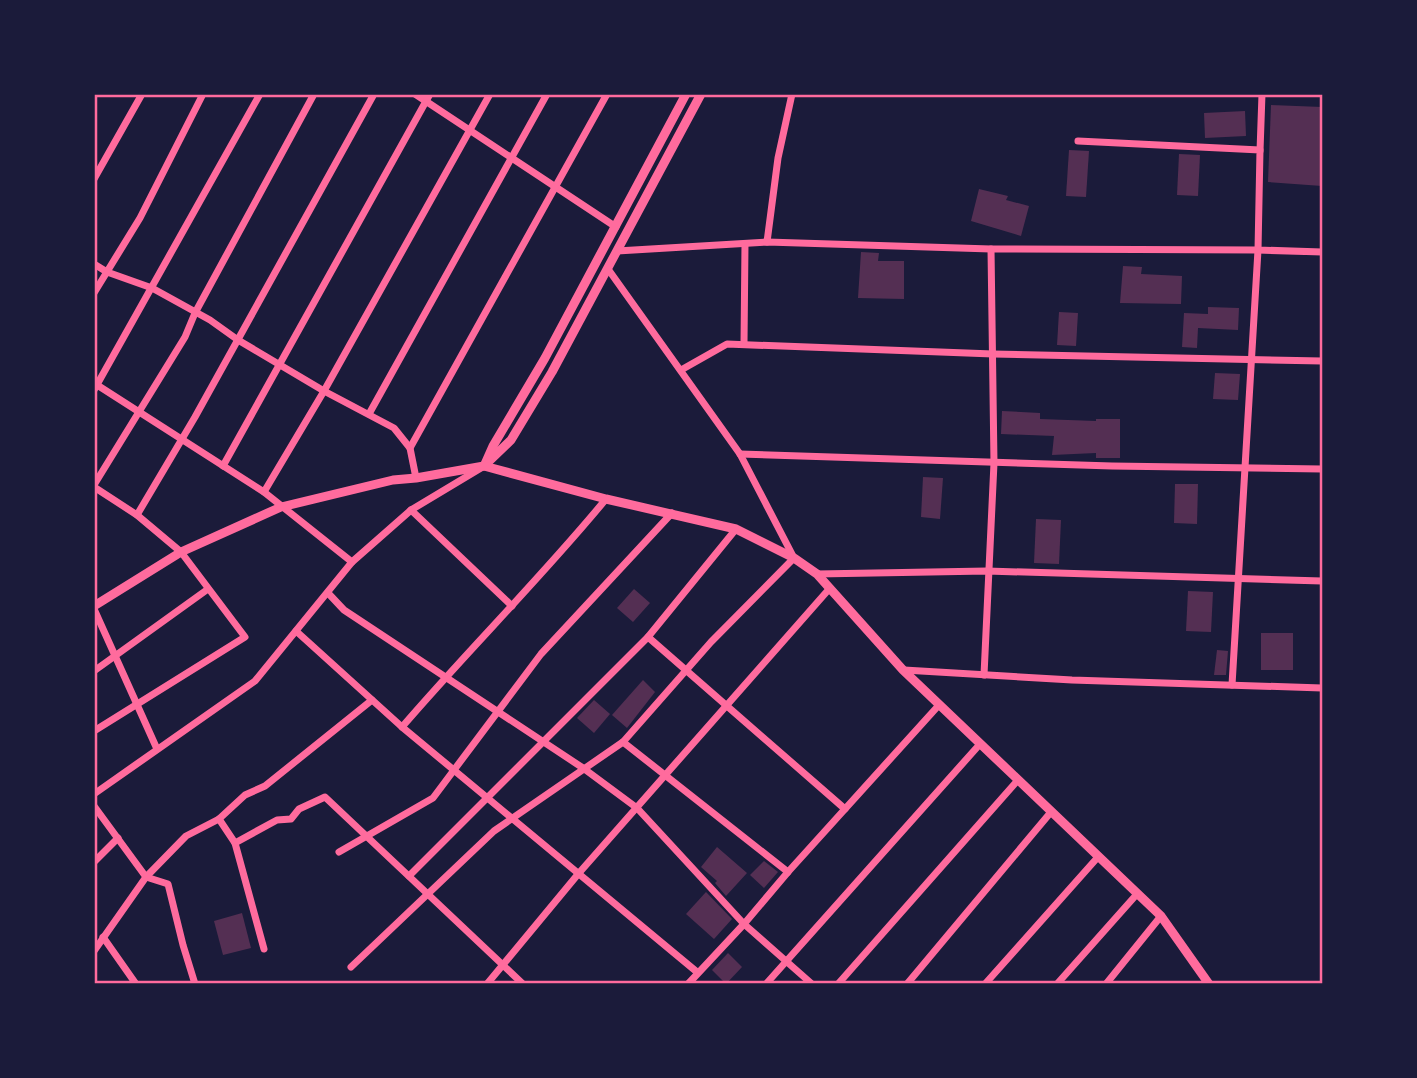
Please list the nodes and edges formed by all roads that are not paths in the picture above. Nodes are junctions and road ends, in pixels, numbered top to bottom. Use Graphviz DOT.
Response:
graph roads {
  1 [pos="142,94"];
  2 [pos="203,94"];
  3 [pos="260,94"];
  4 [pos="314,94"];
  5 [pos="374,94"];
  6 [pos="415,94"];
  7 [pos="490,94"];
  8 [pos="547,94"];
  9 [pos="607,94"];
  10 [pos="686,94"];
  11 [pos="701,94"];
  12 [pos="792,94"];
  13 [pos="1262,94"];
  14 [pos="428,98"];
  15 [pos="470,130"];
  16 [pos="1078,141"];
  17 [pos="1260,151"];
  18 [pos="512,156"];
  19 [pos="94,179"];
  20 [pos="555,186"];
  21 [pos="616,227"];
  22 [pos="767,242"];
  23 [pos="745,244"];
  24 [pos="991,249"];
  25 [pos="1258,250"];
  26 [pos="617,251"];
  27 [pos="1322,252"];
  28 [pos="94,264"];
  29 [pos="608,269"];
  30 [pos="107,272"];
  31 [pos="152,290"];
  32 [pos="94,293"];
  33 [pos="195,313"];
  34 [pos="238,340"];
  35 [pos="744,344"];
  36 [pos="993,354"];
  37 [pos="1251,359"];
  38 [pos="1322,361"];
  39 [pos="281,365"];
  40 [pos="681,370"];
  41 [pos="95,386"];
  42 [pos="324,391"];
  43 [pos="139,412"];
  44 [pos="369,414"];
  45 [pos="182,439"];
  46 [pos="410,448"];
  47 [pos="740,454"];
  48 [pos="994,463"];
  49 [pos="223,466"];
  50 [pos="484,466"];
  51 [pos="1244,467"];
  52 [pos="1322,469"];
  53 [pos="416,478"];
  54 [pos="94,486"];
  55 [pos="264,492"];
  56 [pos="607,499"];
  57 [pos="281,507"];
  58 [pos="411,510"];
  59 [pos="673,513"];
  60 [pos="137,514"];
  61 [pos="736,529"];
  62 [pos="181,552"];
  63 [pos="794,558"];
  64 [pos="352,562"];
  65 [pos="987,571"];
  66 [pos="817,574"];
  67 [pos="1238,578"];
  68 [pos="1322,581"];
  69 [pos="208,589"];
  70 [pos="830,589"];
  71 [pos="328,593"];
  72 [pos="512,606"];
  73 [pos="94,608"];
  74 [pos="296,631"];
  75 [pos="648,637"];
  76 [pos="114,657"];
  77 [pos="686,670"];
  78 [pos="903,670"];
  79 [pos="94,671"];
  80 [pos="984,675"];
  81 [pos="445,677"];
  82 [pos="1232,685"];
  83 [pos="1322,688"];
  84 [pos="372,700"];
  85 [pos="136,705"];
  86 [pos="939,705"];
  87 [pos="728,706"];
  88 [pos="498,712"];
  89 [pos="402,727"];
  90 [pos="94,731"];
  91 [pos="543,742"];
  92 [pos="623,742"];
  93 [pos="980,744"];
  94 [pos="157,749"];
  95 [pos="583,768"];
  96 [pos="454,770"];
  97 [pos="666,776"];
  98 [pos="1018,780"];
  99 [pos="94,794"];
  100 [pos="488,797"];
  101 [pos="94,806"];
  102 [pos="637,808"];
  103 [pos="845,808"];
  104 [pos="1051,812"];
  105 [pos="512,818"];
  106 [pos="219,819"];
  107 [pos="367,836"];
  108 [pos="118,838"];
  109 [pos="235,843"];
  110 [pos="340,852"];
  111 [pos="1098,857"];
  112 [pos="94,862"];
  113 [pos="788,872"];
  114 [pos="579,873"];
  115 [pos="409,876"];
  116 [pos="146,877"];
  117 [pos="428,894"];
  118 [pos="1137,894"];
  119 [pos="1161,916"];
  120 [pos="744,924"];
  121 [pos="99,940"];
  122 [pos="264,949"];
  123 [pos="94,951"];
  124 [pos="786,961"];
  125 [pos="502,964"];
  126 [pos="351,967"];
  127 [pos="697,972"];
  128 [pos="136,984"];
  129 [pos="195,984"];
  130 [pos="487,984"];
  131 [pos="523,984"];
  132 [pos="688,984"];
  133 [pos="766,984"];
  134 [pos="812,984"];
  135 [pos="838,984"];
  136 [pos="906,984"];
  137 [pos="985,984"];
  138 [pos="1057,984"];
  139 [pos="1106,984"];
  140 [pos="1209,984"];
  1 -- 19 [label="street"];
  2 -- 30 [label="street"];
  3 -- 31 [label="street"];
  4 -- 33 [label="street"];
  5 -- 34 [label="street"];
  6 -- 14 [label="street"];
  7 -- 15 [label="street"];
  8 -- 18 [label="street"];
  9 -- 20 [label="street"];
  10 -- 21 [label="street"];
  11 -- 26 [label="street"];
  12 -- 22 [label="street"];
  13 -- 17 [label="street"];
  14 -- 15 [label="street"];
  14 -- 39 [label="street"];
  15 -- 18 [label="street"];
  15 -- 42 [label="street"];
  16 -- 17 [label="street"];
  17 -- 25 [label="street"];
  18 -- 20 [label="street"];
  18 -- 44 [label="street"];
  20 -- 21 [label="street"];
  20 -- 46 [label="street"];
  21 -- 50 [label="street"];
  22 -- 23 [label="street"];
  22 -- 24 [label="street"];
  23 -- 26 [label="street"];
  23 -- 35 [label="street"];
  24 -- 25 [label="street"];
  24 -- 36 [label="street"];
  25 -- 27 [label="street"];
  25 -- 37 [label="street"];
  26 -- 29 [label="street"];
  28 -- 30 [label="street"];
  29 -- 40 [label="street"];
  29 -- 50 [label="street"];
  30 -- 31 [label="street"];
  30 -- 32 [label="street"];
  31 -- 33 [label="street"];
  31 -- 41 [label="street"];
  33 -- 34 [label="street"];
  33 -- 43 [label="street"];
  34 -- 39 [label="street"];
  34 -- 45 [label="street"];
  35 -- 36 [label="street"];
  35 -- 40 [label="street"];
  36 -- 37 [label="street"];
  36 -- 48 [label="street"];
  37 -- 38 [label="street"];
  37 -- 51 [label="street"];
  39 -- 42 [label="street"];
  39 -- 49 [label="street"];
  40 -- 47 [label="street"];
  41 -- 43 [label="street"];
  42 -- 44 [label="street"];
  42 -- 55 [label="street"];
  43 -- 45 [label="street"];
  43 -- 54 [label="street"];
  44 -- 46 [label="street"];
  45 -- 49 [label="street"];
  45 -- 60 [label="street"];
  46 -- 53 [label="street"];
  47 -- 48 [label="street"];
  47 -- 63 [label="street"];
  48 -- 51 [label="street"];
  48 -- 65 [label="street"];
  49 -- 55 [label="street"];
  50 -- 53 [label="street"];
  50 -- 56 [label="street"];
  50 -- 58 [label="street"];
  51 -- 52 [label="street"];
  51 -- 67 [label="street"];
  53 -- 57 [label="street"];
  54 -- 60 [label="street"];
  55 -- 57 [label="street"];
  56 -- 59 [label="street"];
  56 -- 72 [label="street"];
  57 -- 62 [label="street"];
  57 -- 64 [label="street"];
  58 -- 64 [label="street"];
  58 -- 72 [label="street"];
  59 -- 61 [label="street"];
  59 -- 88 [label="street"];
  60 -- 62 [label="street"];
  61 -- 63 [label="street"];
  61 -- 75 [label="street"];
  62 -- 69 [label="street"];
  62 -- 73 [label="street"];
  63 -- 66 [label="street"];
  63 -- 77 [label="street"];
  64 -- 71 [label="street"];
  65 -- 66 [label="street"];
  65 -- 67 [label="street"];
  65 -- 80 [label="street"];
  66 -- 70 [label="street"];
  67 -- 68 [label="street"];
  67 -- 82 [label="street"];
  69 -- 76 [label="street"];
  69 -- 85 [label="street"];
  70 -- 78 [label="street"];
  70 -- 87 [label="street"];
  71 -- 74 [label="street"];
  71 -- 81 [label="street"];
  72 -- 81 [label="street"];
  73 -- 76 [label="street"];
  74 -- 84 [label="street"];
  74 -- 94 [label="street"];
  75 -- 77 [label="street"];
  75 -- 91 [label="street"];
  76 -- 79 [label="street"];
  76 -- 85 [label="street"];
  77 -- 87 [label="street"];
  77 -- 92 [label="street"];
  78 -- 80 [label="street"];
  78 -- 86 [label="street"];
  80 -- 82 [label="street"];
  81 -- 88 [label="street"];
  81 -- 89 [label="street"];
  82 -- 83 [label="street"];
  84 -- 89 [label="street"];
  84 -- 106 [label="street"];
  85 -- 90 [label="street"];
  85 -- 94 [label="street"];
  86 -- 93 [label="street"];
  86 -- 103 [label="street"];
  87 -- 97 [label="street"];
  87 -- 103 [label="street"];
  88 -- 91 [label="street"];
  88 -- 96 [label="street"];
  89 -- 96 [label="street"];
  91 -- 95 [label="street"];
  91 -- 100 [label="street"];
  92 -- 95 [label="street"];
  92 -- 97 [label="street"];
  93 -- 98 [label="street"];
  93 -- 124 [label="street"];
  94 -- 99 [label="street"];
  95 -- 102 [label="street"];
  95 -- 105 [label="street"];
  96 -- 100 [label="street"];
  96 -- 107 [label="street"];
  97 -- 102 [label="street"];
  97 -- 113 [label="street"];
  98 -- 104 [label="street"];
  98 -- 135 [label="street"];
  100 -- 105 [label="street"];
  100 -- 115 [label="street"];
  101 -- 108 [label="street"];
  102 -- 114 [label="street"];
  102 -- 120 [label="street"];
  103 -- 113 [label="street"];
  104 -- 111 [label="street"];
  104 -- 136 [label="street"];
  105 -- 114 [label="street"];
  105 -- 117 [label="street"];
  106 -- 109 [label="street"];
  106 -- 116 [label="street"];
  107 -- 109 [label="street"];
  107 -- 110 [label="street"];
  107 -- 115 [label="street"];
  108 -- 112 [label="street"];
  108 -- 116 [label="street"];
  109 -- 122 [label="street"];
  111 -- 118 [label="street"];
  111 -- 137 [label="street"];
  113 -- 120 [label="street"];
  114 -- 125 [label="street"];
  114 -- 127 [label="street"];
  115 -- 117 [label="street"];
  116 -- 121 [label="street"];
  116 -- 129 [label="street"];
  117 -- 125 [label="street"];
  117 -- 126 [label="street"];
  118 -- 119 [label="street"];
  118 -- 138 [label="street"];
  119 -- 139 [label="street"];
  119 -- 140 [label="street"];
  120 -- 124 [label="street"];
  120 -- 127 [label="street"];
  121 -- 123 [label="street"];
  121 -- 128 [label="street"];
  124 -- 133 [label="street"];
  124 -- 134 [label="street"];
  125 -- 130 [label="street"];
  125 -- 131 [label="street"];
  127 -- 132 [label="street"];
}
